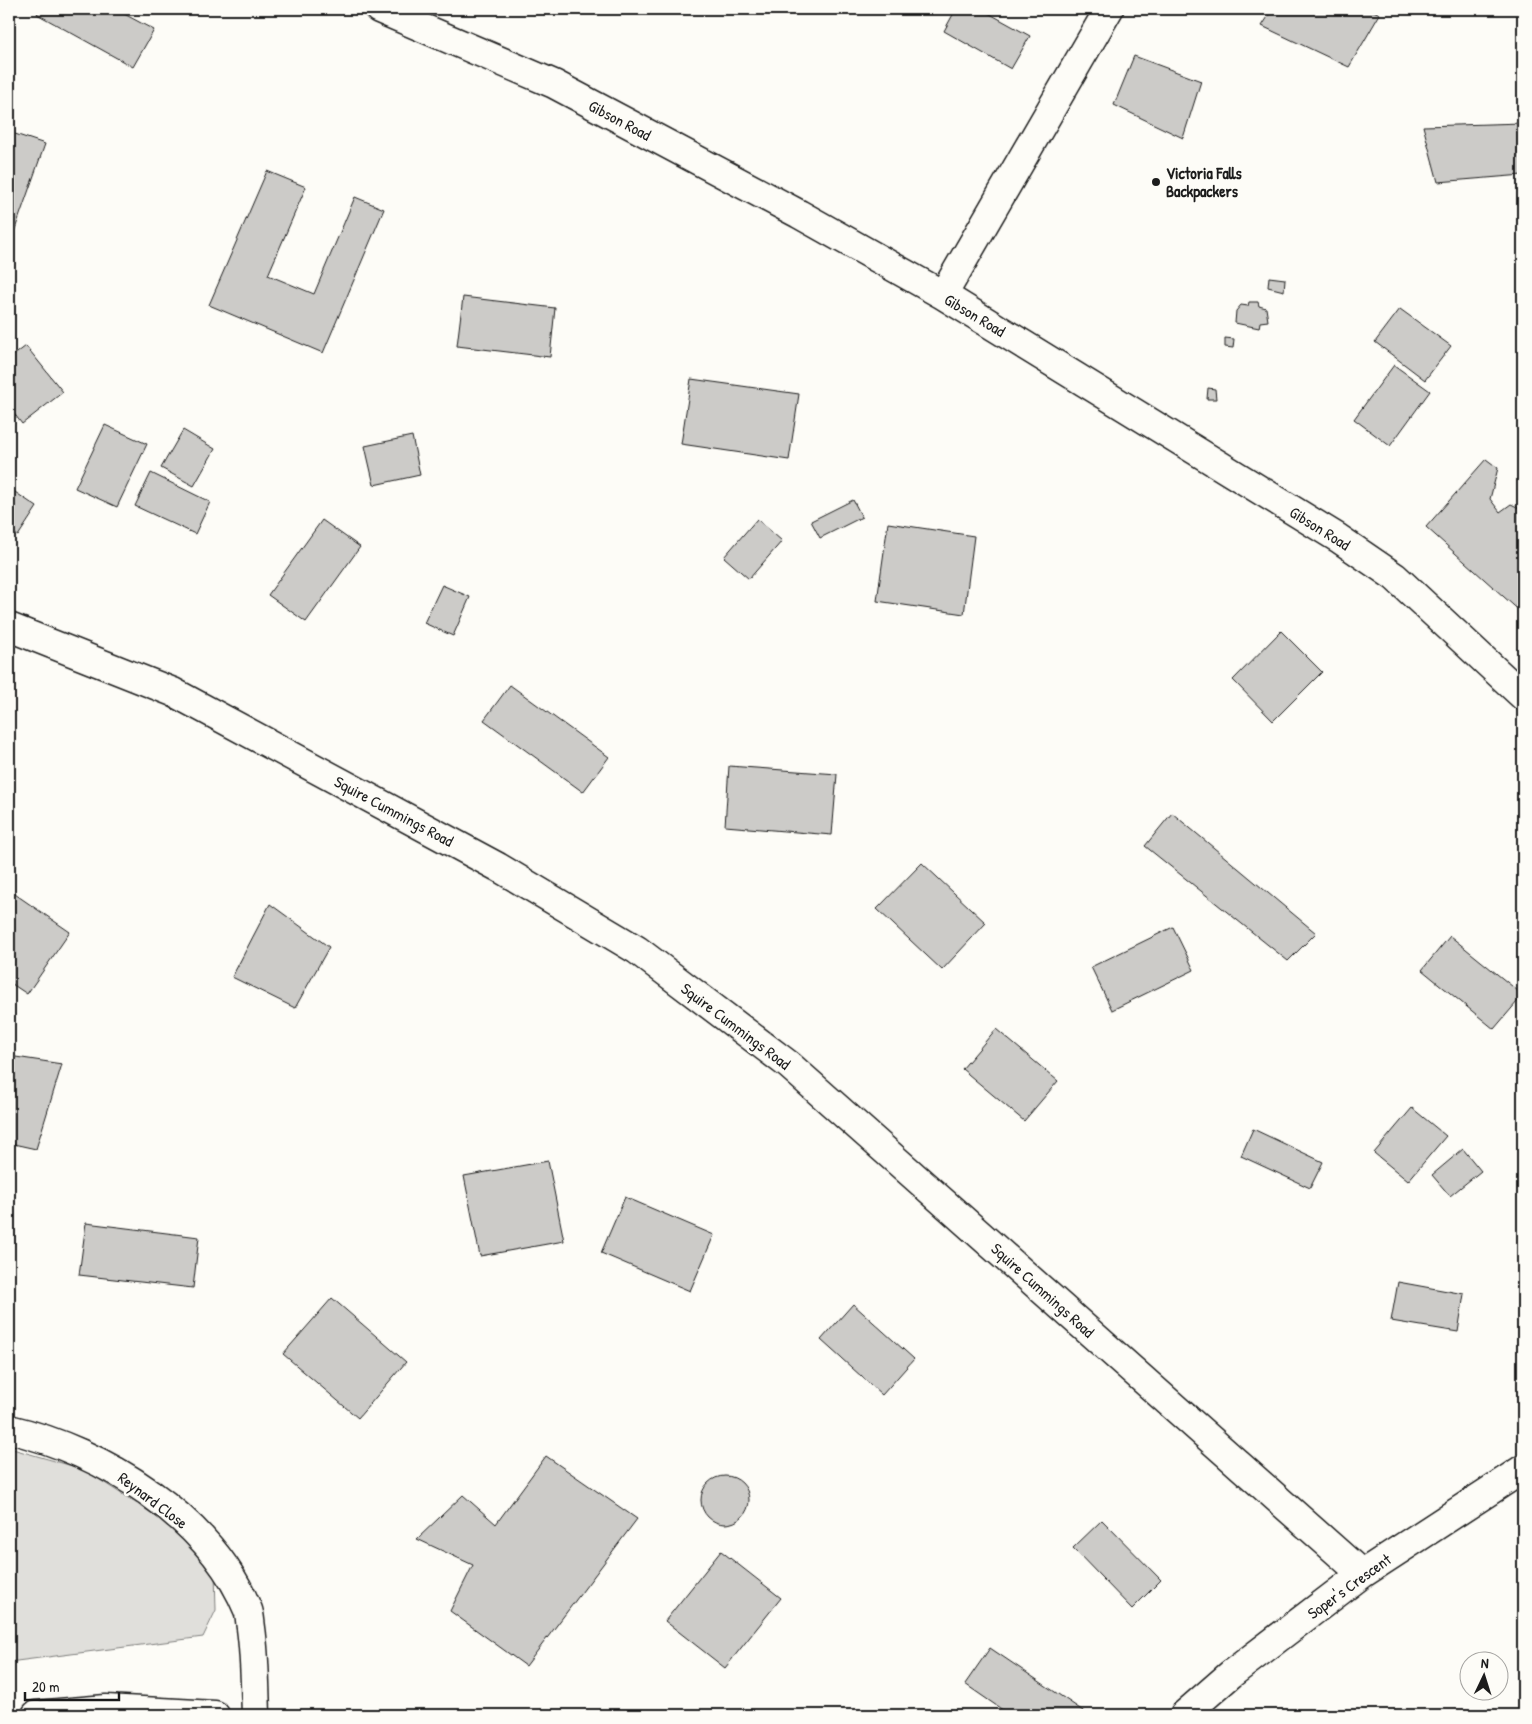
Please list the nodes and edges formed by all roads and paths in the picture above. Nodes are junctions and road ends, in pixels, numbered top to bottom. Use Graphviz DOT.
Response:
graph roads {
  1 [pos="379,9"];
  2 [pos="1110,9"];
  3 [pos="943,295"];
  4 [pos="9,627"];
  5 [pos="1523,696"];
  6 [pos="9,1429"];
  7 [pos="1523,1469"];
  8 [pos="1362,1574"];
  9 [pos="36,1715"];
  10 [pos="215,1715"];
  11 [pos="256,1715"];
  12 [pos="1184,1715"];
  1 -- 3 [label="street, Gibson Road"];
  2 -- 3 [label="street"];
  3 -- 5 [label="street, Gibson Road"];
  4 -- 8 [label="street, Squire Cummings Road"];
  6 -- 11 [label="street, Reynard Close"];
  7 -- 8 [label="street, Soper's Crescent"];
  8 -- 12 [label="street, Soper's Crescent"];
  9 -- 10 [label="street"];
}
